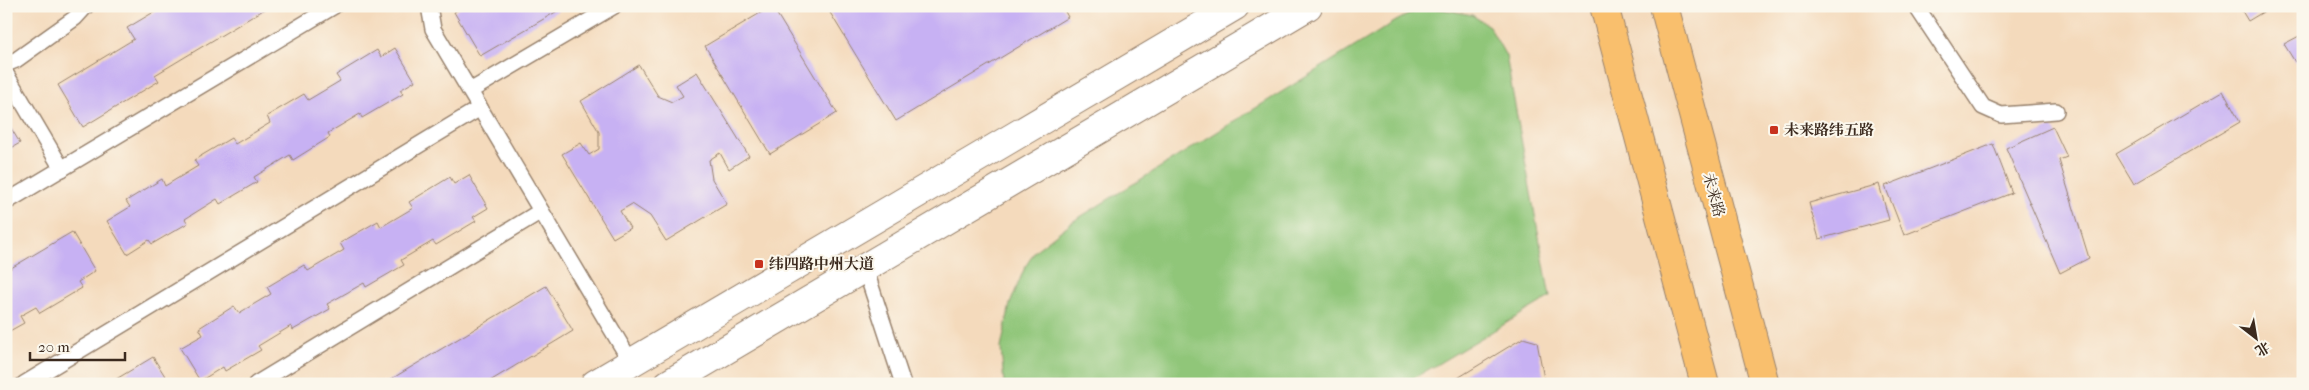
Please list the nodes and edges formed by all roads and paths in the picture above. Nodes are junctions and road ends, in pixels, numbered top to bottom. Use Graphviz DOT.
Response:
graph roads {
  1 [pos="86,6"];
  2 [pos="334,6"];
  3 [pos="429,6"];
  4 [pos="614,6"];
  5 [pos="1235,6"];
  6 [pos="1308,6"];
  7 [pos="1604,6"];
  8 [pos="1664,6"];
  9 [pos="1916,6"];
  10 [pos="6,64"];
  11 [pos="6,74"];
  12 [pos="470,91"];
  13 [pos="480,108"];
  14 [pos="2056,111"];
  15 [pos="62,168"];
  16 [pos="6,202"];
  17 [pos="541,211"];
  18 [pos="865,268"];
  19 [pos="631,362"];
  20 [pos="24,384"];
  21 [pos="256,384"];
  22 [pos="595,384"];
  23 [pos="668,384"];
  24 [pos="903,384"];
  25 [pos="1706,384"];
  26 [pos="1765,384"];
  1 -- 10 [label="lane"];
  2 -- 15 [label="lane"];
  3 -- 12 [label="lane"];
  4 -- 12 [label="lane"];
  5 -- 19 [label="street"];
  6 -- 18 [label="street"];
  7 -- 25 [label="main road"];
  8 -- 26 [label="main road, 未来路"];
  9 -- 14 [label="lane"];
  11 -- 15 [label="lane"];
  12 -- 13 [label="lane"];
  13 -- 17 [label="lane"];
  13 -- 20 [label="lane"];
  15 -- 16 [label="lane"];
  17 -- 19 [label="lane"];
  17 -- 21 [label="lane"];
  18 -- 23 [label="street"];
  18 -- 24 [label="lane"];
  19 -- 22 [label="street"];
}
